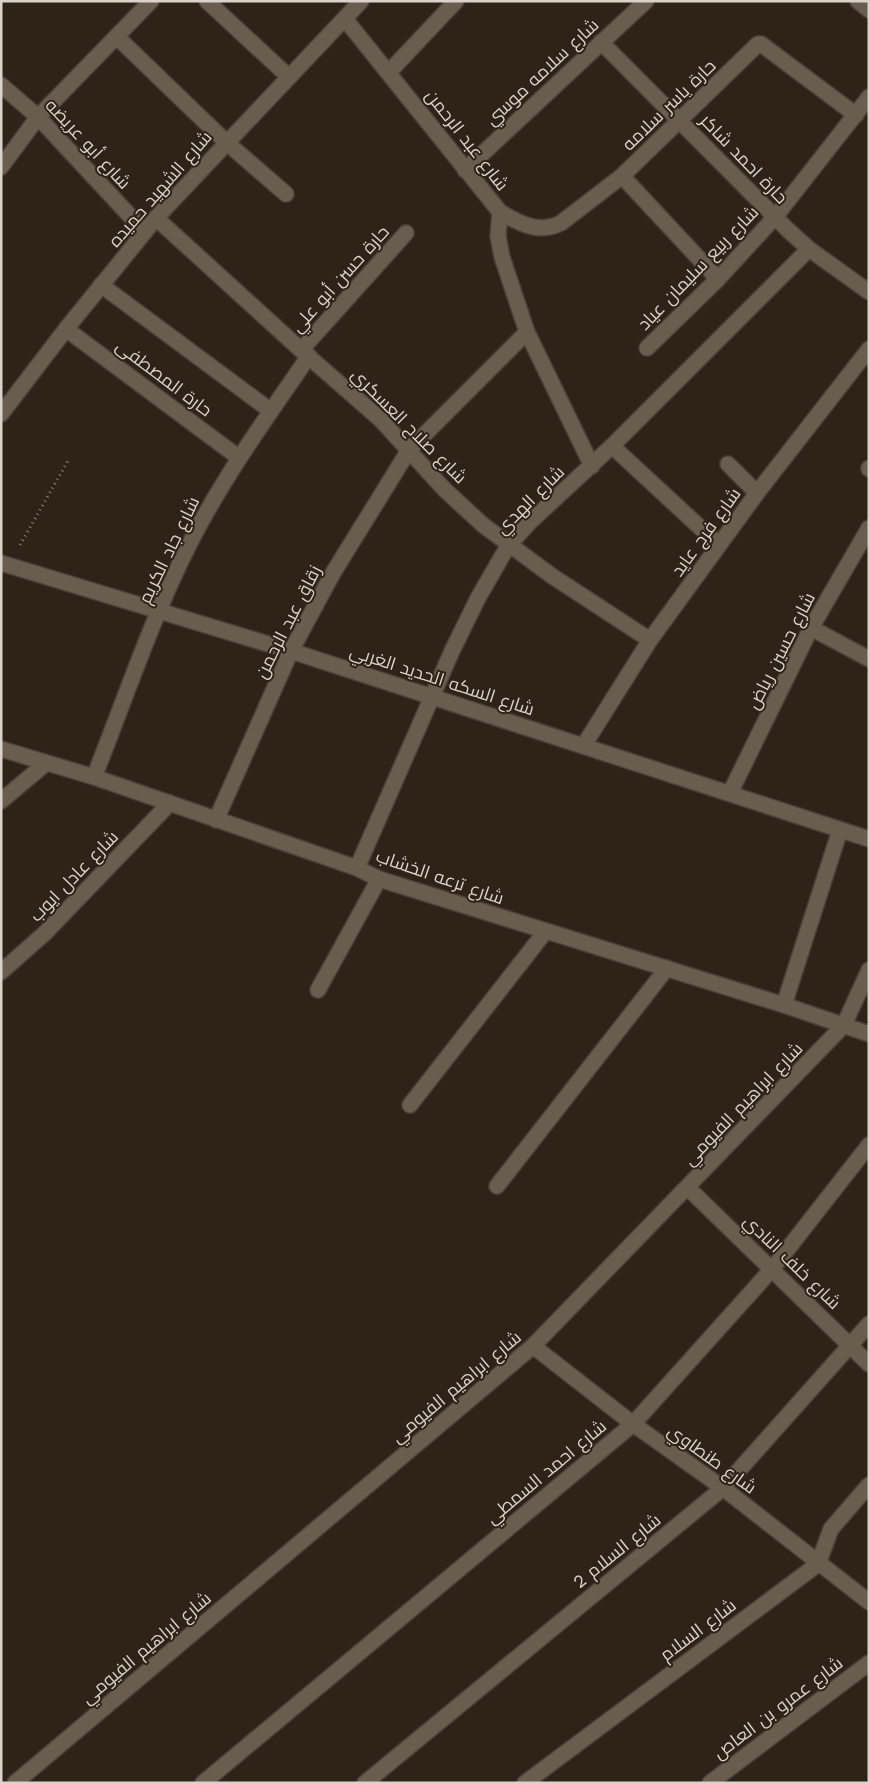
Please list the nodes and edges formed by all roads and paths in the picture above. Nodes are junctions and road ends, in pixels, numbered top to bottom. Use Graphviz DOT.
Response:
graph roads {
  1 [pos="151,1"];
  2 [pos="207,1"];
  3 [pos="360,1"];
  4 [pos="456,1"];
  5 [pos="858,1"];
  6 [pos="644,2"];
  7 [pos="869,10"];
  8 [pos="345,19"];
  9 [pos="117,37"];
  10 [pos="601,42"];
  11 [pos="389,72"];
  12 [pos="289,77"];
  13 [pos="1,85"];
  14 [pos="869,97"];
  15 [pos="856,115"];
  16 [pos="38,117"];
  17 [pos="681,121"];
  18 [pos="226,142"];
  19 [pos="1,167"];
  20 [pos="465,170"];
  21 [pos="622,176"];
  22 [pos="286,194"];
  23 [pos="500,212"];
  24 [pos="775,217"];
  25 [pos="156,218"];
  26 [pos="145,232"];
  27 [pos="406,233"];
  28 [pos="809,249"];
  29 [pos="718,279"];
  30 [pos="102,286"];
  31 [pos="869,292"];
  32 [pos="66,328"];
  33 [pos="526,332"];
  34 [pos="647,348"];
  35 [pos="869,349"];
  36 [pos="305,353"];
  37 [pos="271,411"];
  38 [pos="1,414"];
  39 [pos="612,446"];
  40 [pos="409,450"];
  41 [pos="238,458"];
  42 [pos="70,459"];
  43 [pos="728,464"];
  44 [pos="592,466"];
  45 [pos="758,493"];
  46 [pos="869,528"];
  47 [pos="719,545"];
  48 [pos="508,546"];
  49 [pos="5,564"];
  50 [pos="160,610"];
  51 [pos="811,628"];
  52 [pos="650,640"];
  53 [pos="291,651"];
  54 [pos="867,655"];
  55 [pos="431,698"];
  56 [pos="584,745"];
  57 [pos="1,749"];
  58 [pos="45,764"];
  59 [pos="94,777"];
  60 [pos="730,793"];
  61 [pos="1,801"];
  62 [pos="170,803"];
  63 [pos="216,820"];
  64 [pos="840,830"];
  65 [pos="869,839"];
  66 [pos="357,868"];
  67 [pos="380,879"];
  68 [pos="545,932"];
  69 [pos="667,968"];
  70 [pos="869,970"];
  71 [pos="1,972"];
  72 [pos="318,990"];
  73 [pos="784,1005"];
  74 [pos="844,1026"];
  75 [pos="869,1034"];
  76 [pos="410,1105"];
  77 [pos="869,1145"];
  78 [pos="497,1186"];
  79 [pos="688,1188"];
  80 [pos="772,1269"];
  81 [pos="869,1324"];
  82 [pos="533,1346"];
  83 [pos="850,1346"];
  84 [pos="869,1364"];
  85 [pos="633,1424"];
  86 [pos="869,1485"];
  87 [pos="723,1488"];
  88 [pos="818,1564"];
  89 [pos="869,1602"];
  90 [pos="869,1663"];
  91 [pos="15,1783"];
  92 [pos="203,1783"];
  93 [pos="365,1783"];
  94 [pos="525,1783"];
  95 [pos="710,1783"];
  1 -- 9 [label="street"];
  2 -- 12 [label="street"];
  3 -- 8 [label="street, شارع الشهيد حميده"];
  4 -- 11 [label="street"];
  5 -- 7 [label="street"];
  6 -- 10 [label="street, شارع سلامه موسي"];
  8 -- 11 [label="street, شارع عبد الرحمن"];
  8 -- 12 [label="street, شارع الشهيد حميده"];
  9 -- 16 [label="street"];
  9 -- 18 [label="street"];
  10 -- 17 [label="street, حارة احمد شاكر"];
  10 -- 20 [label="street, شارع سلامه موسي"];
  11 -- 20 [label="street, شارع عبد الرحمن"];
  12 -- 18 [label="street, شارع الشهيد حميده"];
  13 -- 16 [label="street, شارع أبو عريضه"];
  14 -- 15 [label="street, شارع ربيع سليمان عياد"];
  15 -- 17 [label="street, حارة ياسر سلامه"];
  15 -- 24 [label="street, شارع ربيع سليمان عياد"];
  16 -- 19 [label="street"];
  16 -- 26 [label="street, شارع أبو عريضه"];
  17 -- 21 [label="street, حارة ياسر سلامه"];
  17 -- 24 [label="street, حارة احمد شاكر"];
  18 -- 22 [label="street"];
  18 -- 25 [label="street, شارع الشهيد حميده"];
  20 -- 23 [label="street, شارع عبد الرحمن"];
  21 -- 23 [label="street, حارة ياسر سلامه"];
  21 -- 29 [label="street"];
  23 -- 33 [label="street, شارع عبد الرحمن"];
  24 -- 28 [label="street, حارة احمد شاكر"];
  24 -- 29 [label="street, شارع ربيع سليمان عياد"];
  25 -- 26 [label="street, شارع الشهيد حميده"];
  25 -- 36 [label="street, شارع صلاح العسكري"];
  26 -- 30 [label="street, شارع الشهيد حميده"];
  27 -- 36 [label="street, حارة حسن أبو علي"];
  28 -- 31 [label="street, حارة احمد شاكر"];
  28 -- 39 [label="street, شارع الهدي"];
  29 -- 34 [label="street, شارع ربيع سليمان عياد"];
  30 -- 32 [label="street, شارع الشهيد حميده"];
  30 -- 37 [label="street"];
  32 -- 38 [label="street, شارع الشهيد حميده"];
  32 -- 41 [label="street, حارة المصطفى"];
  33 -- 40 [label="street, زقاق عبد الرحمن"];
  33 -- 44 [label="street, شارع عبد الرحمن"];
  35 -- 45 [label="street, شارع فرج عايد"];
  36 -- 37 [label="street, شارع جاد الكريم"];
  36 -- 40 [label="street, شارع صلاح العسكري"];
  37 -- 41 [label="street, شارع جاد الكريم"];
  39 -- 44 [label="street, شارع الهدي"];
  39 -- 47 [label="street"];
  40 -- 48 [label="street, شارع صلاح العسكري"];
  40 -- 53 [label="street, زقاق عبد الرحمن"];
  41 -- 50 [label="street, شارع جاد الكريم"];
  42 -- 49 [label="path"];
  43 -- 45 [label="street"];
  44 -- 48 [label="street, شارع الهدي"];
  45 -- 47 [label="street, شارع فرج عايد"];
  46 -- 51 [label="street, شارع حسين رياض"];
  47 -- 52 [label="street, شارع فرج عايد"];
  48 -- 52 [label="street, شارع صلاح العسكري"];
  48 -- 55 [label="street, شارع الهدي"];
  49 -- 50 [label="street, شارع السكه الحديد الغربي"];
  50 -- 53 [label="street, شارع السكه الحديد الغربي"];
  50 -- 59 [label="street, شارع جاد الكريم"];
  51 -- 54 [label="street"];
  51 -- 60 [label="street, شارع حسين رياض"];
  52 -- 56 [label="street, شارع فرج عايد"];
  53 -- 55 [label="street, شارع السكه الحديد الغربي"];
  53 -- 63 [label="street, زقاق عبد الرحمن"];
  55 -- 56 [label="street, شارع السكه الحديد الغربي"];
  55 -- 66 [label="street, شارع الهدي"];
  56 -- 60 [label="street, شارع السكه الحديد الغربي"];
  57 -- 58 [label="street, شارع ترعه الخشاب"];
  58 -- 59 [label="street, شارع ترعه الخشاب"];
  58 -- 61 [label="street"];
  59 -- 62 [label="street, شارع ترعه الخشاب"];
  60 -- 64 [label="street, شارع السكه الحديد الغربي"];
  62 -- 63 [label="street, شارع ترعه الخشاب"];
  62 -- 71 [label="street, شارع عادل ايوب"];
  63 -- 66 [label="street, شارع ترعه الخشاب"];
  64 -- 65 [label="street, شارع السكه الحديد الغربي"];
  64 -- 73 [label="street"];
  66 -- 67 [label="street, شارع ترعه الخشاب"];
  67 -- 68 [label="street, شارع ترعه الخشاب"];
  67 -- 72 [label="street"];
  68 -- 69 [label="street, شارع ترعه الخشاب"];
  68 -- 76 [label="street"];
  69 -- 73 [label="street, شارع ترعه الخشاب"];
  69 -- 78 [label="street"];
  70 -- 74 [label="street, شارع ابراهيم الفيومي"];
  73 -- 74 [label="street, شارع ترعه الخشاب"];
  74 -- 75 [label="street, شارع ترعه الخشاب"];
  74 -- 79 [label="street, شارع ابراهيم الفيومي"];
  77 -- 80 [label="street, شارع احمد السمطي"];
  79 -- 80 [label="street, شارع خلف النادي"];
  79 -- 82 [label="street, شارع ابراهيم الفيومي"];
  80 -- 83 [label="street, شارع خلف النادي"];
  80 -- 85 [label="street, شارع احمد السمطي"];
  81 -- 83 [label="street, شارع السلام 2"];
  82 -- 85 [label="street, شارع طنطاوي"];
  82 -- 91 [label="street, شارع ابراهيم الفيومي"];
  83 -- 84 [label="street, شارع خلف النادي"];
  83 -- 87 [label="street, شارع السلام 2"];
  85 -- 87 [label="street, شارع طنطاوي"];
  85 -- 92 [label="street, شارع احمد السمطي"];
  86 -- 88 [label="street"];
  87 -- 88 [label="street, شارع طنطاوي"];
  87 -- 93 [label="street, شارع السلام 2"];
  88 -- 89 [label="street, شارع طنطاوي"];
  88 -- 94 [label="street, شارع السلام"];
  90 -- 95 [label="street, شارع عمرو بن العاص"];
}
